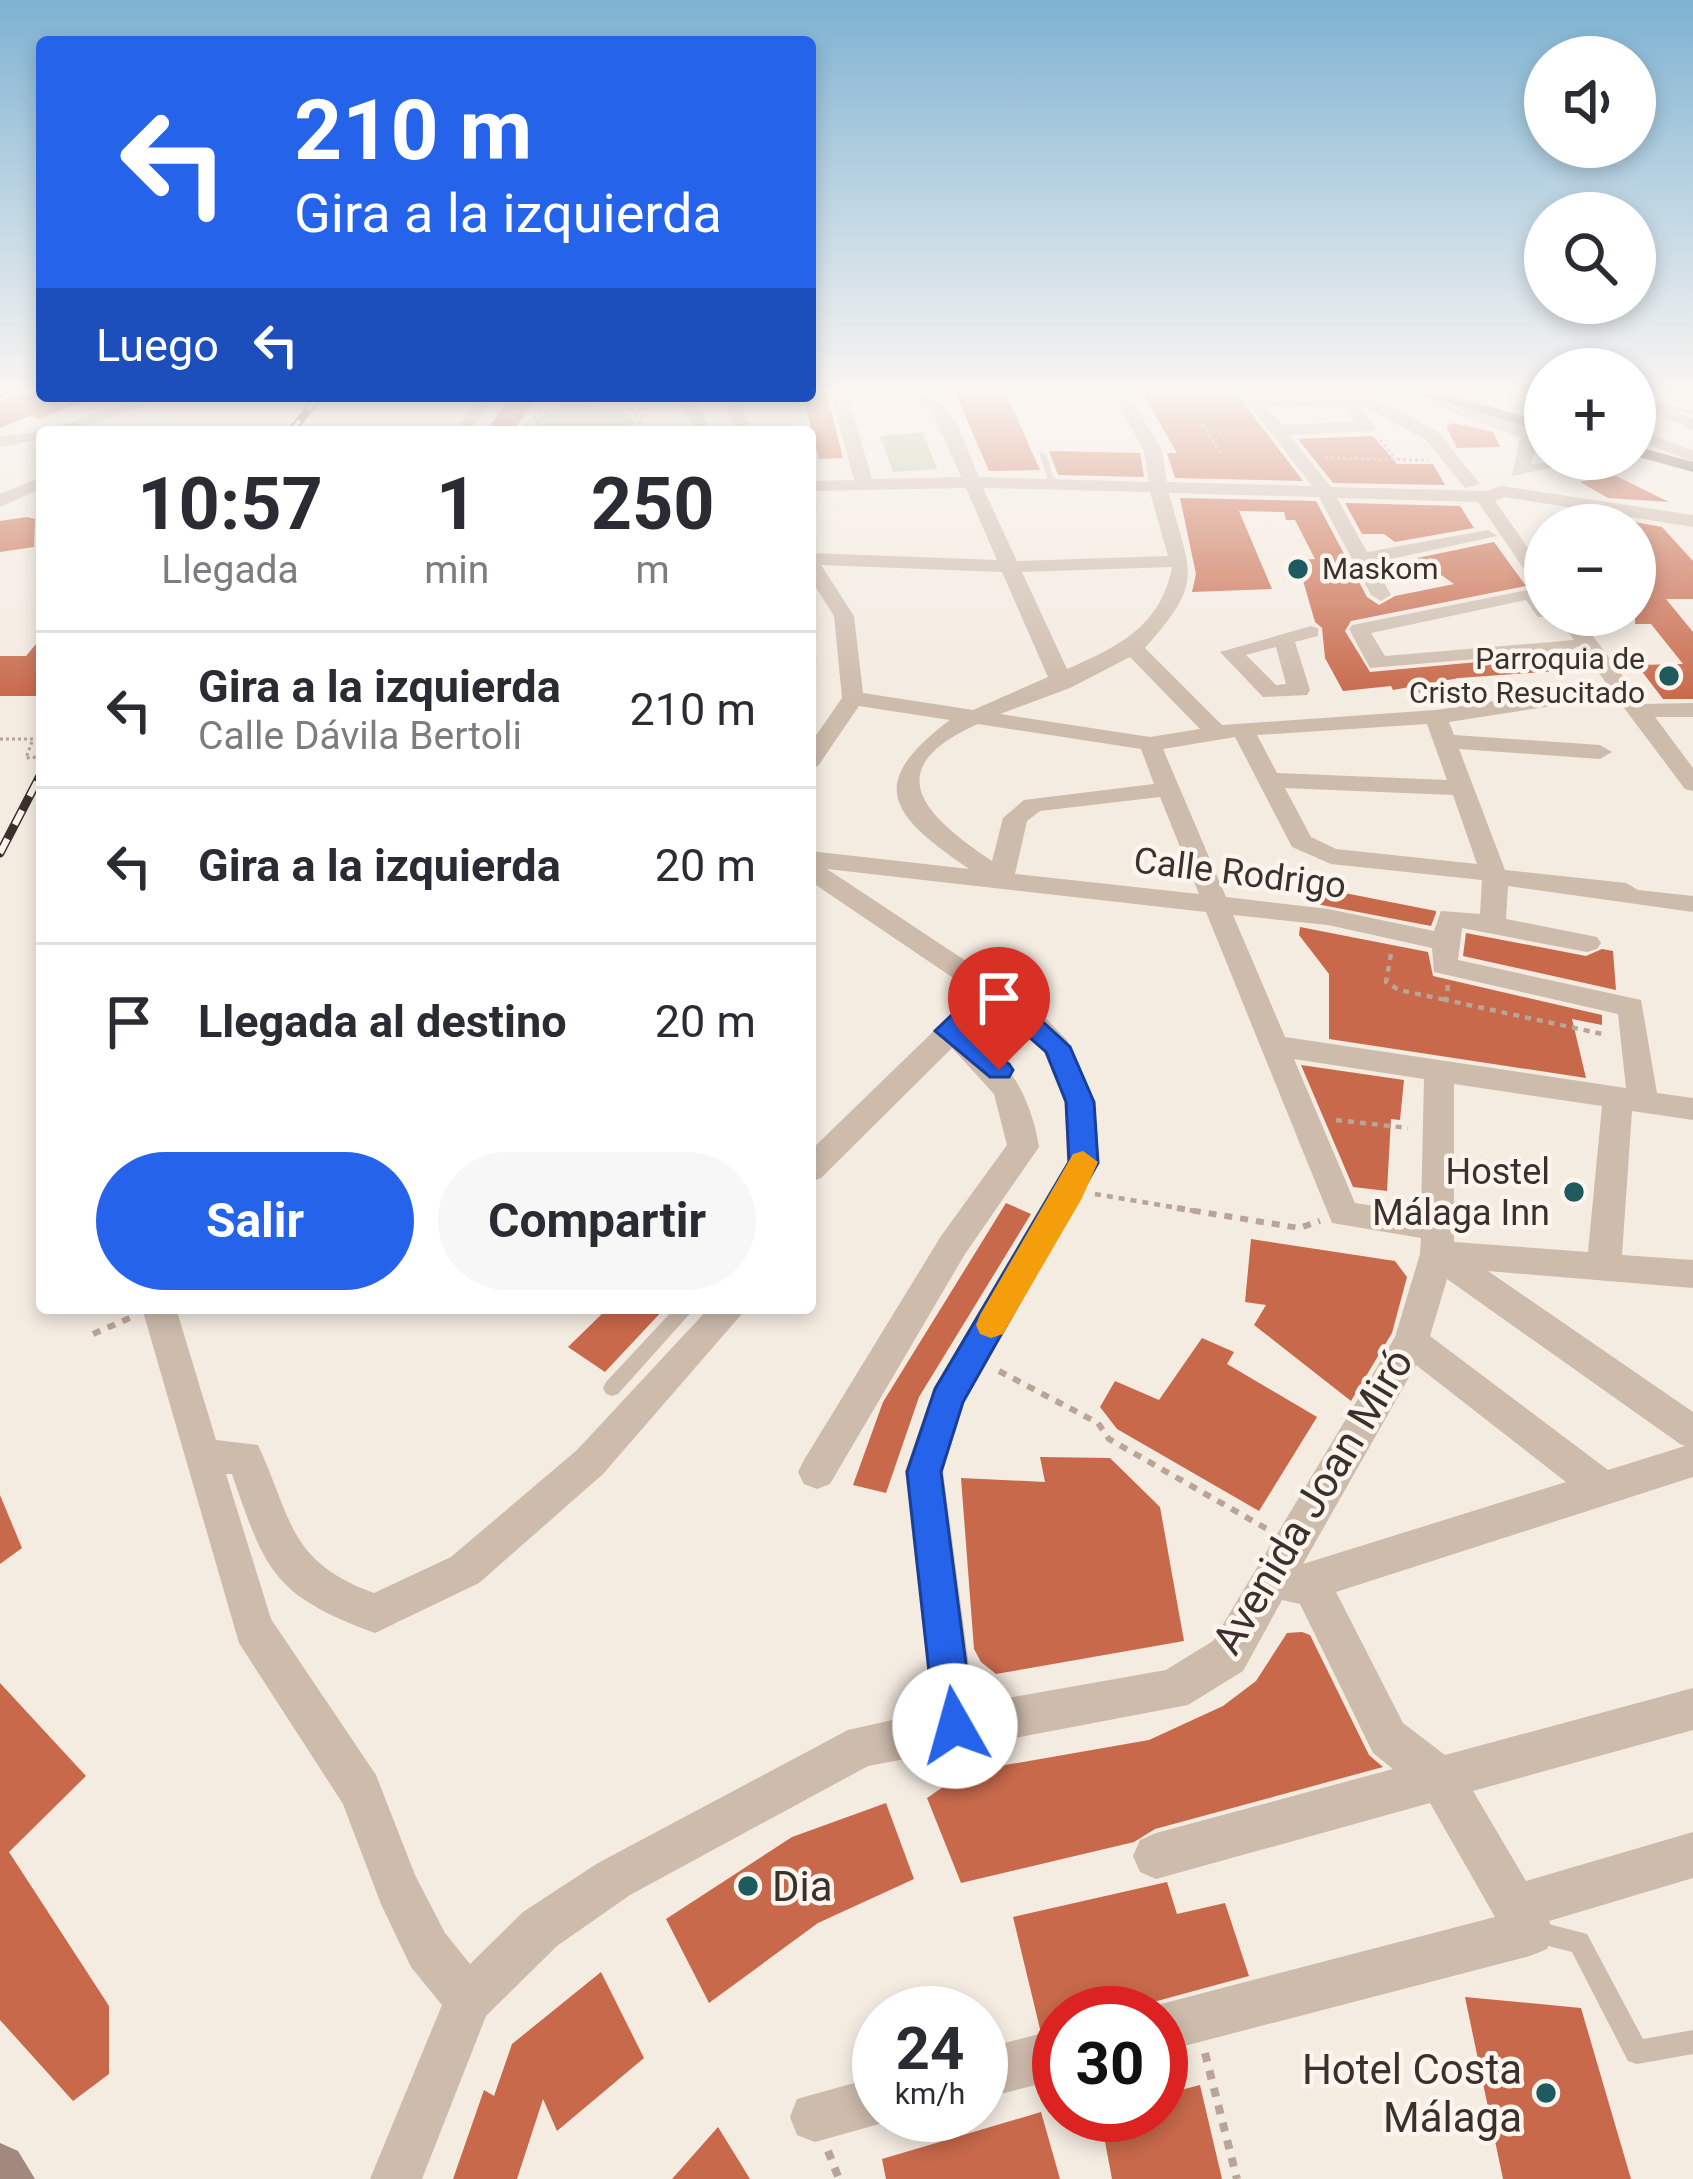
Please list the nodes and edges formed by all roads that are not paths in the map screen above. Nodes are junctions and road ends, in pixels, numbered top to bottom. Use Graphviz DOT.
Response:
graph roads {
  1 [pos="980,496"];
  2 [pos="1163,496"];
  3 [pos="1327,496"];
  4 [pos="1488,496"];
  5 [pos="1524,496"];
  6 [pos="1693,520"];
  7 [pos="1487,536"];
  8 [pos="1524,553"];
  9 [pos="1362,559"];
  10 [pos="816,561"];
  11 [pos="1179,561"];
  12 [pos="1011,566"];
  13 [pos="816,571"];
  14 [pos="1381,595"];
  15 [pos="1546,614"];
  16 [pos="1311,632"];
  17 [pos="1582,636"];
  18 [pos="1284,639"];
  19 [pos="1133,648"];
  20 [pos="1062,683"];
  21 [pos="1622,688"];
  22 [pos="1289,691"];
  23 [pos="853,698"];
  24 [pos="1693,710"];
  25 [pos="1637,711"];
  26 [pos="979,716"];
  27 [pos="1310,723"];
  28 [pos="1440,729"];
  29 [pos="1229,731"];
  30 [pos="1150,744"];
  31 [pos="816,752"];
  32 [pos="1600,752"];
  33 [pos="1268,780"];
  34 [pos="1692,781"];
  35 [pos="1462,788"];
  36 [pos="1169,789"];
  37 [pos="816,860"];
  38 [pos="816,873"];
  39 [pos="1494,875"];
  40 [pos="1001,879"];
  41 [pos="1693,904"];
  42 [pos="1219,906"];
  43 [pos="1501,928"];
  44 [pos="1448,955"];
  45 [pos="1505,981"];
  46 [pos="993,990"];
  47 [pos="1568,994"];
  48 [pos="948,1031"];
  49 [pos="1274,1046"];
  50 [pos="1439,1072"];
  51 [pos="1631,1100"];
  52 [pos="1693,1109"];
  53 [pos="816,1164"];
  54 [pos="1437,1241"];
  55 [pos="1604,1266"];
  56 [pos="1693,1274"];
  57 [pos="147,1314"];
  58 [pos="680,1314"];
  59 [pos="725,1314"];
  60 [pos="1411,1341"];
  61 [pos="612,1388"];
  62 [pos="1693,1432"];
  63 [pos="203,1457"];
  64 [pos="1693,1460"];
  65 [pos="817,1472"];
  66 [pos="1604,1489"];
  67 [pos="1311,1584"];
  68 [pos="1266,1590"];
  69 [pos="1693,1709"];
  70 [pos="955,1726"];
  71 [pos="1440,1778"];
  72 [pos="1693,1855"];
  73 [pos="1156,1856"];
  74 [pos="1523,1920"];
  75 [pos="468,2000"];
  76 [pos="1188,2020"];
  77 [pos="1693,2042"];
  78 [pos="852,2108"];
  79 [pos="815,2117"];
  80 [pos="0,2169"];
  81 [pos="9,2179"];
  82 [pos="396,2179"];
  1 -- 12 [label="street"];
  2 -- 11 [label="street"];
  3 -- 9 [label="street"];
  4 -- 8 [label="street"];
  5 -- 6 [label="street"];
  7 -- 9 [label="street"];
  9 -- 14 [label="street"];
  10 -- 12 [label="street"];
  11 -- 12 [label="street"];
  11 -- 19 [label="street"];
  12 -- 20 [label="street"];
  13 -- 23 [label="street"];
  15 -- 15 [label="street"];
  16 -- 18 [label="street"];
  17 -- 21 [label="street"];
  18 -- 22 [label="street"];
  18 -- 22 [label="street"];
  19 -- 20 [label="street"];
  19 -- 29 [label="street"];
  20 -- 26 [label="street"];
  21 -- 25 [label="street"];
  21 -- 28 [label="street"];
  22 -- 27 [label="street"];
  23 -- 26 [label="street"];
  23 -- 31 [label="street"];
  24 -- 25 [label="street"];
  25 -- 34 [label="street"];
  26 -- 30 [label="street"];
  26 -- 40 [label="street"];
  27 -- 28 [label="street"];
  27 -- 29 [label="street"];
  28 -- 32 [label="street"];
  28 -- 35 [label="street"];
  29 -- 30 [label="street"];
  29 -- 33 [label="street"];
  30 -- 36 [label="street"];
  33 -- 35 [label="street"];
  33 -- 39 [label="street"];
  35 -- 39 [label="street"];
  36 -- 40 [label="street"];
  36 -- 42 [label="street"];
  37 -- 40 [label="street, Calle Rodrigo"];
  38 -- 46 [label="street"];
  39 -- 41 [label="street"];
  39 -- 43 [label="street"];
  40 -- 42 [label="street, Calle Rodrigo"];
  42 -- 44 [label="street, Calle Rodrigo"];
  42 -- 49 [label="street"];
  43 -- 44 [label="street"];
  43 -- 45 [label="street"];
  43 -- 47 [label="street"];
  44 -- 45 [label="street, Calle Rodrigo"];
  45 -- 47 [label="street, Calle Rodrigo"];
  46 -- 48 [label="street"];
  46 -- 70 [label="street"];
  47 -- 51 [label="street, Calle Rodrigo"];
  48 -- 53 [label="street"];
  48 -- 65 [label="street"];
  49 -- 50 [label="street"];
  49 -- 54 [label="street"];
  50 -- 51 [label="street"];
  50 -- 54 [label="street, Avenida Joan Miró"];
  51 -- 52 [label="street"];
  51 -- 55 [label="street"];
  54 -- 55 [label="street"];
  54 -- 60 [label="street, Avenida Joan Miró"];
  54 -- 62 [label="street"];
  55 -- 56 [label="street"];
  57 -- 63 [label="street"];
  58 -- 61 [label="lane"];
  59 -- 63 [label="street"];
  60 -- 66 [label="street"];
  60 -- 68 [label="street, Avenida Joan Miró"];
  63 -- 75 [label="street"];
  64 -- 66 [label="street"];
  66 -- 67 [label="street"];
  67 -- 68 [label="street"];
  67 -- 71 [label="street"];
  68 -- 70 [label="street, Avenida Joan Miró"];
  69 -- 71 [label="street"];
  70 -- 75 [label="street, Avenida Joan Miró"];
  71 -- 73 [label="street"];
  71 -- 74 [label="street"];
  72 -- 74 [label="street"];
  74 -- 76 [label="street"];
  74 -- 77 [label="lane"];
  75 -- 82 [label="street, Avenida Joan Miró"];
  78 -- 79 [label="street"];
  80 -- 81 [label="main road"];
}
